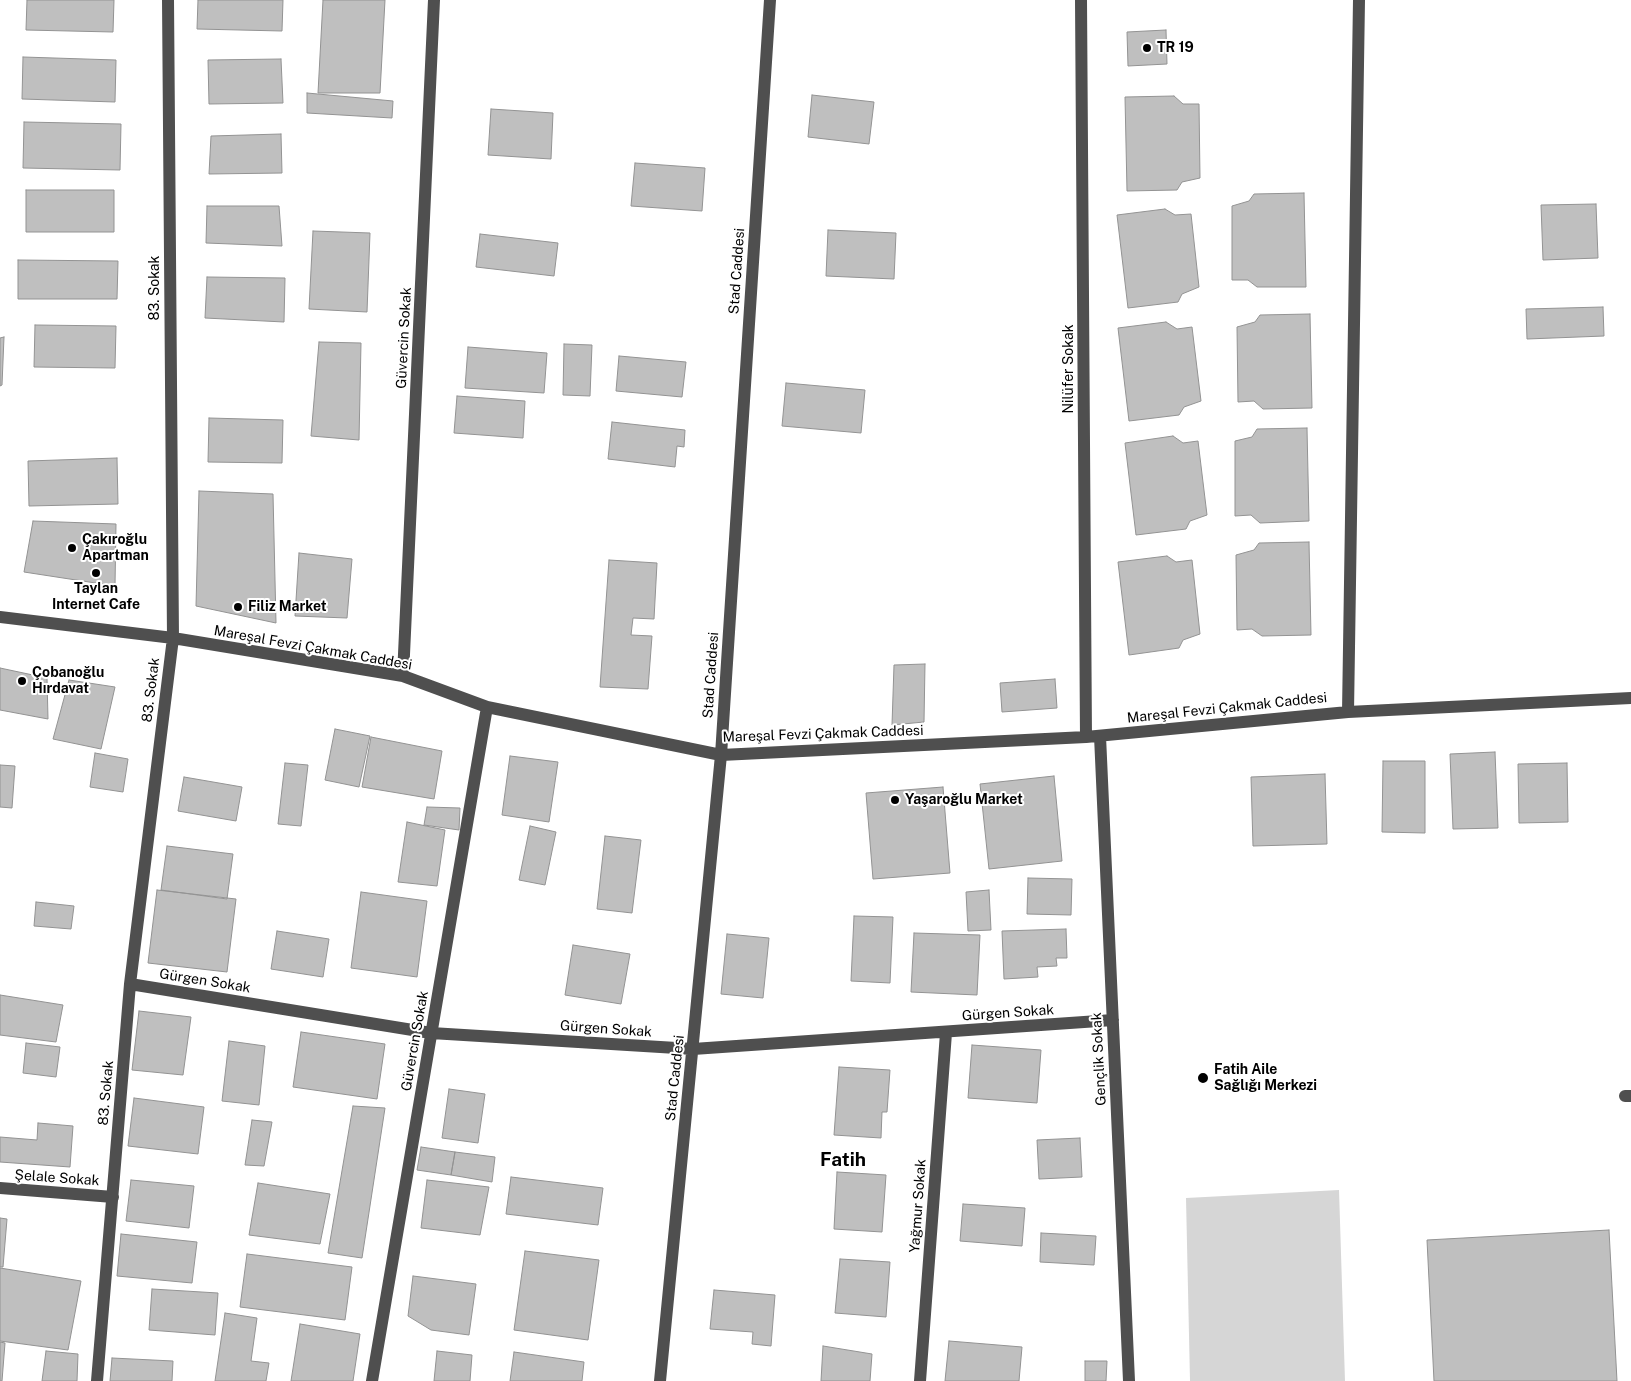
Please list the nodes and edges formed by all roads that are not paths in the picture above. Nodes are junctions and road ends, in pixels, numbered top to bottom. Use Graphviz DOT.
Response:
graph roads {
  1 [pos="168,0"];
  2 [pos="434,0"];
  3 [pos="770,0"];
  4 [pos="1081,0"];
  5 [pos="1359,0"];
  6 [pos="0,617"];
  7 [pos="173,638"];
  8 [pos="403,676"];
  9 [pos="1631,698"];
  10 [pos="487,707"];
  11 [pos="1348,712"];
  12 [pos="1100,736"];
  13 [pos="1086,737"];
  14 [pos="721,754"];
  15 [pos="130,984"];
  16 [pos="1113,1020"];
  17 [pos="431,1033"];
  18 [pos="946,1033"];
  19 [pos="693,1049"];
  20 [pos="0,1188"];
  21 [pos="112,1197"];
  22 [pos="98,1381"];
  23 [pos="372,1381"];
  24 [pos="660,1381"];
  25 [pos="920,1381"];
  26 [pos="1129,1381"];
  1 -- 7 [label="street, 83. Sokak"];
  2 -- 8 [label="street, Güvercin Sokak"];
  3 -- 14 [label="street, Stad Caddesi"];
  4 -- 13 [label="street, Nilüfer Sokak"];
  5 -- 11 [label="street"];
  6 -- 7 [label="street, Mareşal Fevzi Çakmak Caddesi"];
  7 -- 8 [label="street, Mareşal Fevzi Çakmak Caddesi"];
  7 -- 15 [label="street, 83. Sokak"];
  8 -- 10 [label="street, Mareşal Fevzi Çakmak Caddesi"];
  9 -- 11 [label="street, Mareşal Fevzi Çakmak Caddesi"];
  10 -- 14 [label="street, Mareşal Fevzi Çakmak Caddesi"];
  10 -- 17 [label="street, Güvercin Sokak"];
  11 -- 12 [label="street, Mareşal Fevzi Çakmak Caddesi"];
  12 -- 13 [label="street, Mareşal Fevzi Çakmak Caddesi"];
  12 -- 16 [label="street, Gençlik Sokak"];
  13 -- 14 [label="street, Mareşal Fevzi Çakmak Caddesi"];
  14 -- 19 [label="street, Stad Caddesi"];
  15 -- 17 [label="street, Gürgen Sokak"];
  15 -- 21 [label="street, 83. Sokak"];
  16 -- 18 [label="street, Gürgen Sokak"];
  16 -- 26 [label="street, Gençlik Sokak"];
  17 -- 19 [label="street, Gürgen Sokak"];
  17 -- 23 [label="street, Güvercin Sokak"];
  18 -- 19 [label="street, Gürgen Sokak"];
  18 -- 25 [label="street, Yağmur Sokak"];
  19 -- 24 [label="street, Stad Caddesi"];
  20 -- 21 [label="street, Şelale Sokak"];
  21 -- 22 [label="street, 83. Sokak"];
}
